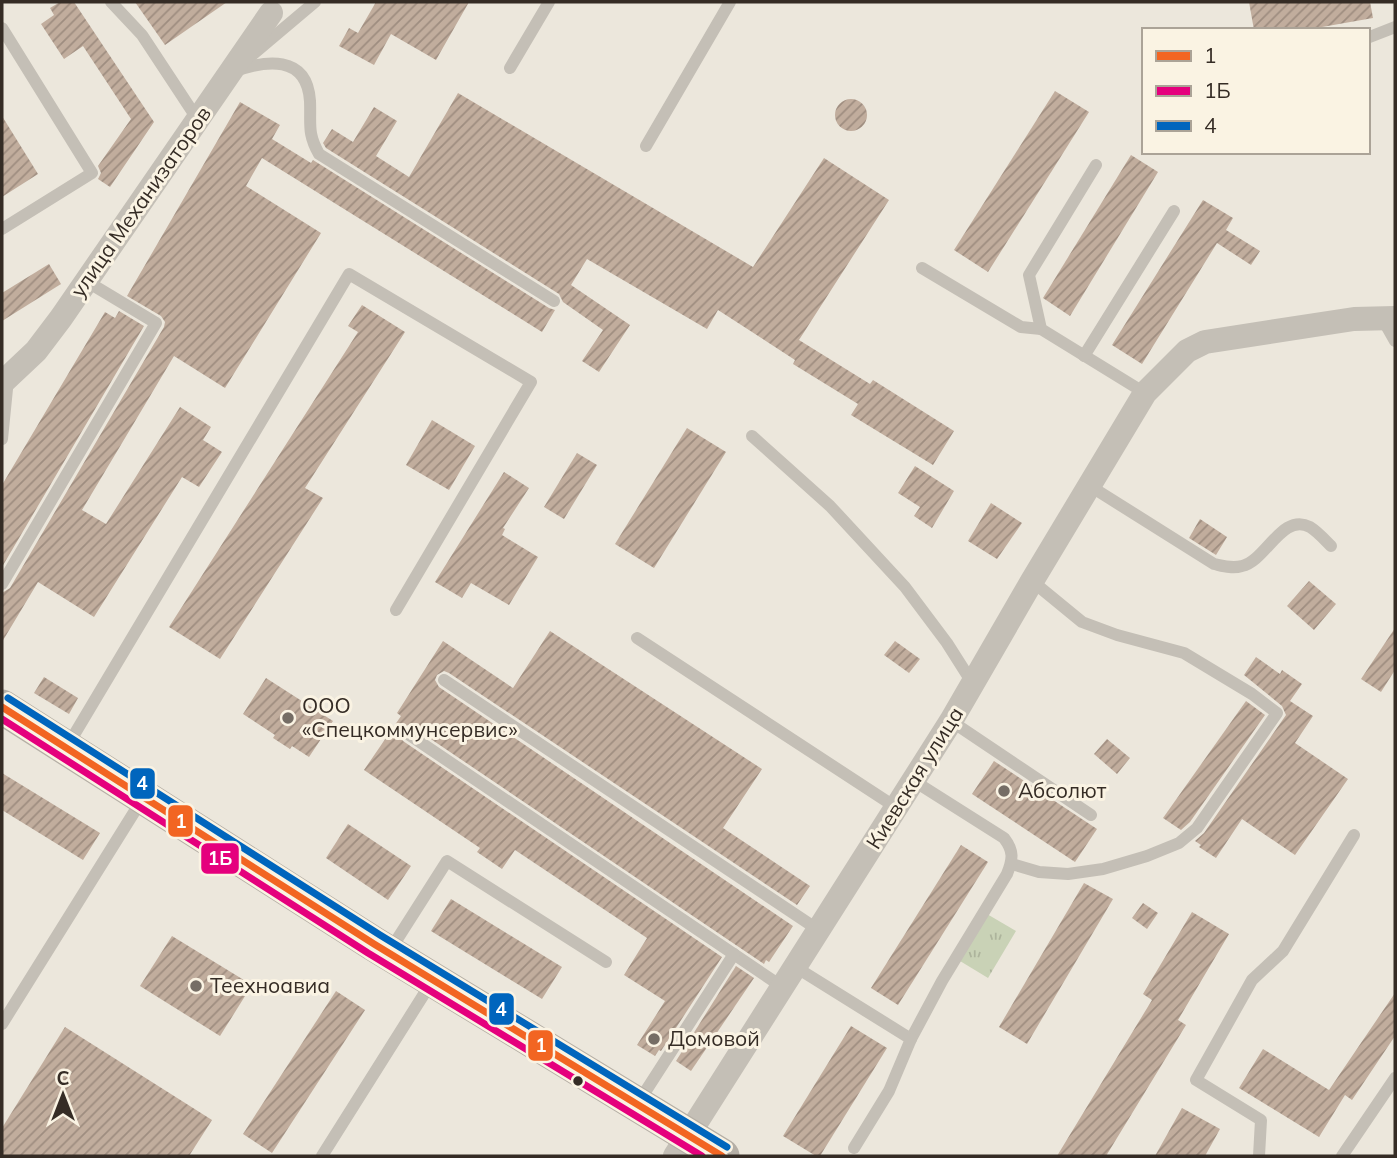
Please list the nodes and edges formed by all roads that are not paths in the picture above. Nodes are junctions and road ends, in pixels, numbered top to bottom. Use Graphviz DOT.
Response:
graph roads {
  1 [pos="111,2"];
  2 [pos="315,2"];
  3 [pos="549,2"];
  4 [pos="730,2"];
  5 [pos="271,6"];
  6 [pos="1395,27"];
  7 [pos="2,28"];
  8 [pos="1369,37"];
  9 [pos="510,68"];
  10 [pos="229,74"];
  11 [pos="198,120"];
  12 [pos="646,146"];
  13 [pos="1096,165"];
  14 [pos="1174,211"];
  15 [pos="2,229"];
  16 [pos="922,268"];
  17 [pos="86,281"];
  18 [pos="554,301"];
  19 [pos="1388,318"];
  20 [pos="1041,329"];
  21 [pos="1395,341"];
  22 [pos="1084,356"];
  23 [pos="5,381"];
  24 [pos="1144,393"];
  25 [pos="752,436"];
  26 [pos="2,439"];
  27 [pos="1090,486"];
  28 [pos="1331,546"];
  29 [pos="1032,581"];
  30 [pos="2,584"];
  31 [pos="396,610"];
  32 [pos="637,638"];
  33 [pos="444,680"];
  34 [pos="973,684"];
  35 [pos="2,707"];
  36 [pos="951,721"];
  37 [pos="408,734"];
  38 [pos="66,748"];
  39 [pos="914,781"];
  40 [pos="143,798"];
  41 [pos="897,808"];
  42 [pos="1091,815"];
  43 [pos="1354,835"];
  44 [pos="1012,864"];
  45 [pos="820,931"];
  46 [pos="389,953"];
  47 [pos="734,954"];
  48 [pos="606,962"];
  49 [pos="790,978"];
  50 [pos="433,980"];
  51 [pos="2,1024"];
  52 [pos="911,1039"];
  53 [pos="1395,1078"];
  54 [pos="638,1104"];
  55 [pos="682,1146"];
  56 [pos="855,1148"];
  57 [pos="322,1156"];
  58 [pos="722,1156"];
  59 [pos="1259,1156"];
  60 [pos="1342,1156"];
  1 -- 11 [label="lane"];
  2 -- 10 [label="lane"];
  3 -- 9 [label="lane"];
  4 -- 12 [label="lane"];
  5 -- 10 [label="street, улица Механизаторов"];
  6 -- 8 [label="lane"];
  7 -- 15 [label="lane"];
  10 -- 11 [label="street, улица Механизаторов"];
  10 -- 18 [label="lane"];
  11 -- 17 [label="street, улица Механизаторов"];
  13 -- 20 [label="lane"];
  14 -- 22 [label="lane"];
  16 -- 20 [label="lane"];
  17 -- 23 [label="street, улица Механизаторов"];
  17 -- 30 [label="lane"];
  19 -- 21 [label="lane"];
  19 -- 24 [label="street, Киевская улица"];
  20 -- 22 [label="lane"];
  22 -- 24 [label="lane"];
  23 -- 26 [label="lane"];
  24 -- 27 [label="street, Киевская улица"];
  25 -- 34 [label="lane"];
  27 -- 28 [label="lane"];
  27 -- 29 [label="street, Киевская улица"];
  29 -- 34 [label="street, Киевская улица"];
  29 -- 44 [label="lane"];
  31 -- 38 [label="lane"];
  32 -- 41 [label="lane"];
  33 -- 45 [label="lane"];
  34 -- 36 [label="street, Киевская улица"];
  35 -- 38 [label="main road"];
  36 -- 39 [label="street, Киевская улица"];
  36 -- 42 [label="lane"];
  37 -- 47 [label="lane"];
  38 -- 40 [label="main road"];
  39 -- 41 [label="street, Киевская улица"];
  39 -- 44 [label="lane"];
  40 -- 46 [label="main road"];
  40 -- 51 [label="lane"];
  41 -- 45 [label="street, Киевская улица"];
  43 -- 59 [label="lane"];
  44 -- 52 [label="lane"];
  45 -- 49 [label="street, Киевская улица"];
  46 -- 48 [label="lane"];
  46 -- 50 [label="main road"];
  47 -- 49 [label="lane"];
  47 -- 54 [label="lane"];
  49 -- 52 [label="lane"];
  49 -- 55 [label="street, Киевская улица"];
  50 -- 54 [label="main road"];
  50 -- 57 [label="lane"];
  52 -- 56 [label="lane"];
  53 -- 60 [label="lane"];
  54 -- 55 [label="main road"];
  55 -- 58 [label="main road"];
}
